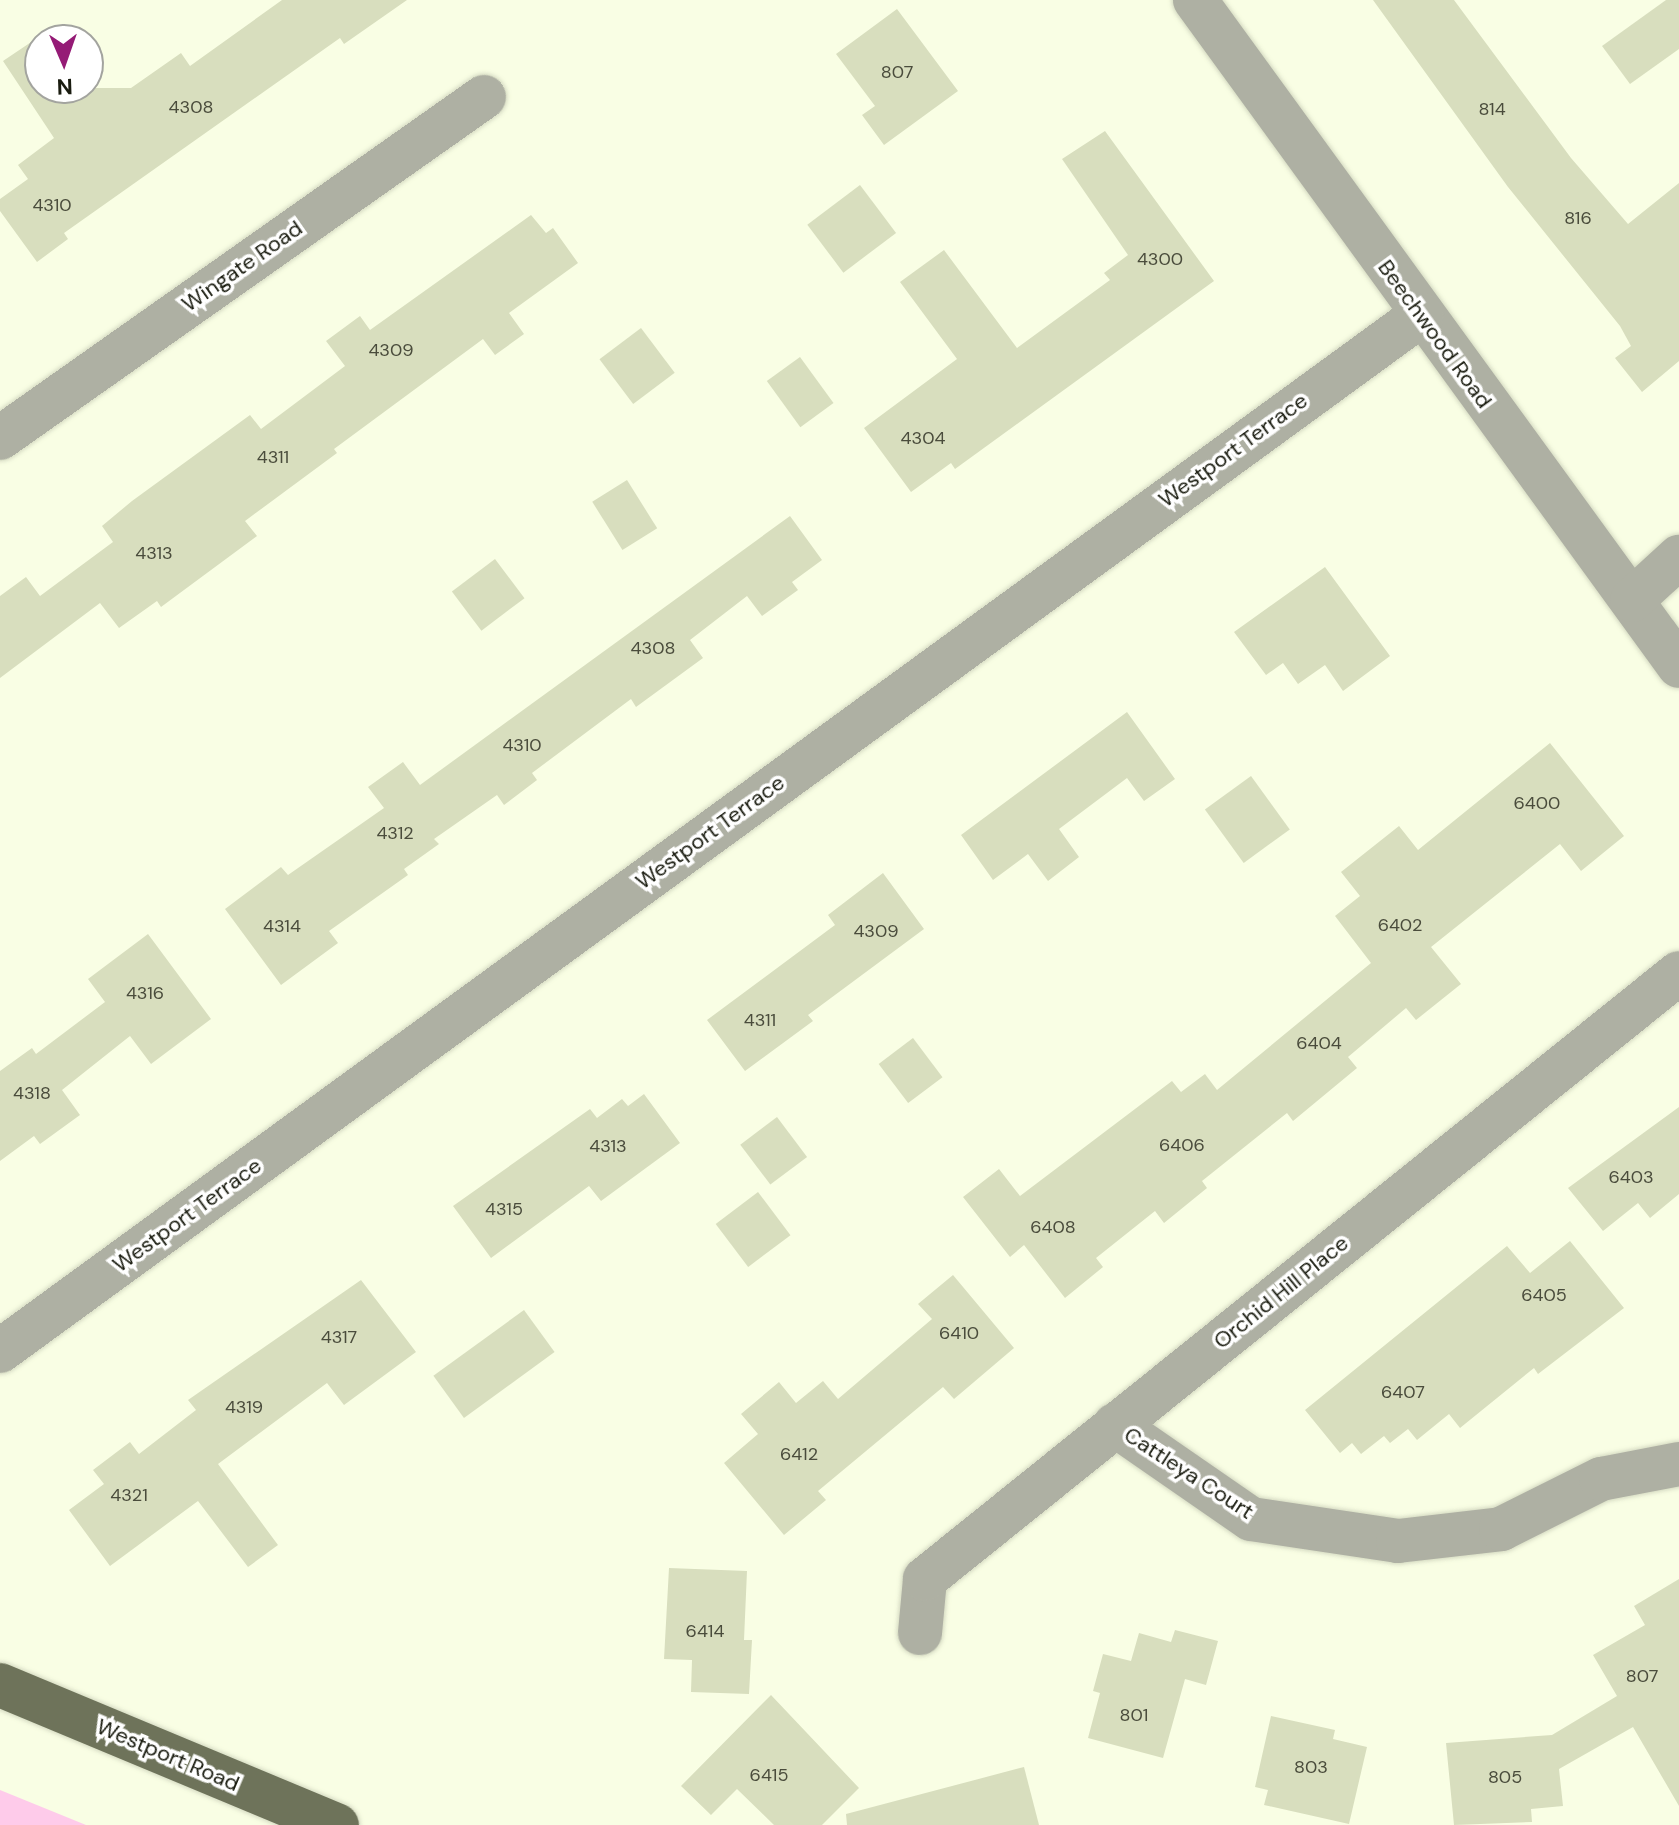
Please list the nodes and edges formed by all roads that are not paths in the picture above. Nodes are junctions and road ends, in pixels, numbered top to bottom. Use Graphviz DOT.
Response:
graph roads {
  1 [pos="1195,0"];
  2 [pos="484,97"];
  3 [pos="1421,315"];
  4 [pos="0,438"];
  5 [pos="1679,557"];
  6 [pos="1632,600"];
  7 [pos="1679,666"];
  8 [pos="1679,973"];
  9 [pos="0,1351"];
  10 [pos="1115,1425"];
  11 [pos="1679,1464"];
  12 [pos="920,1633"];
  13 [pos="0,1685"];
  14 [pos="337,1825"];
  1 -- 3 [label="street, Beechwood Road"];
  2 -- 4 [label="street, Wingate Road"];
  3 -- 6 [label="street, Beechwood Road"];
  3 -- 9 [label="street, Westport Terrace"];
  5 -- 6 [label="street"];
  6 -- 7 [label="street, Beechwood Road"];
  8 -- 10 [label="street, Orchid Hill Place"];
  10 -- 11 [label="street, Cattleya Court"];
  10 -- 12 [label="street, Orchid Hill Place"];
  13 -- 14 [label="main road, Westport Road"];
}
